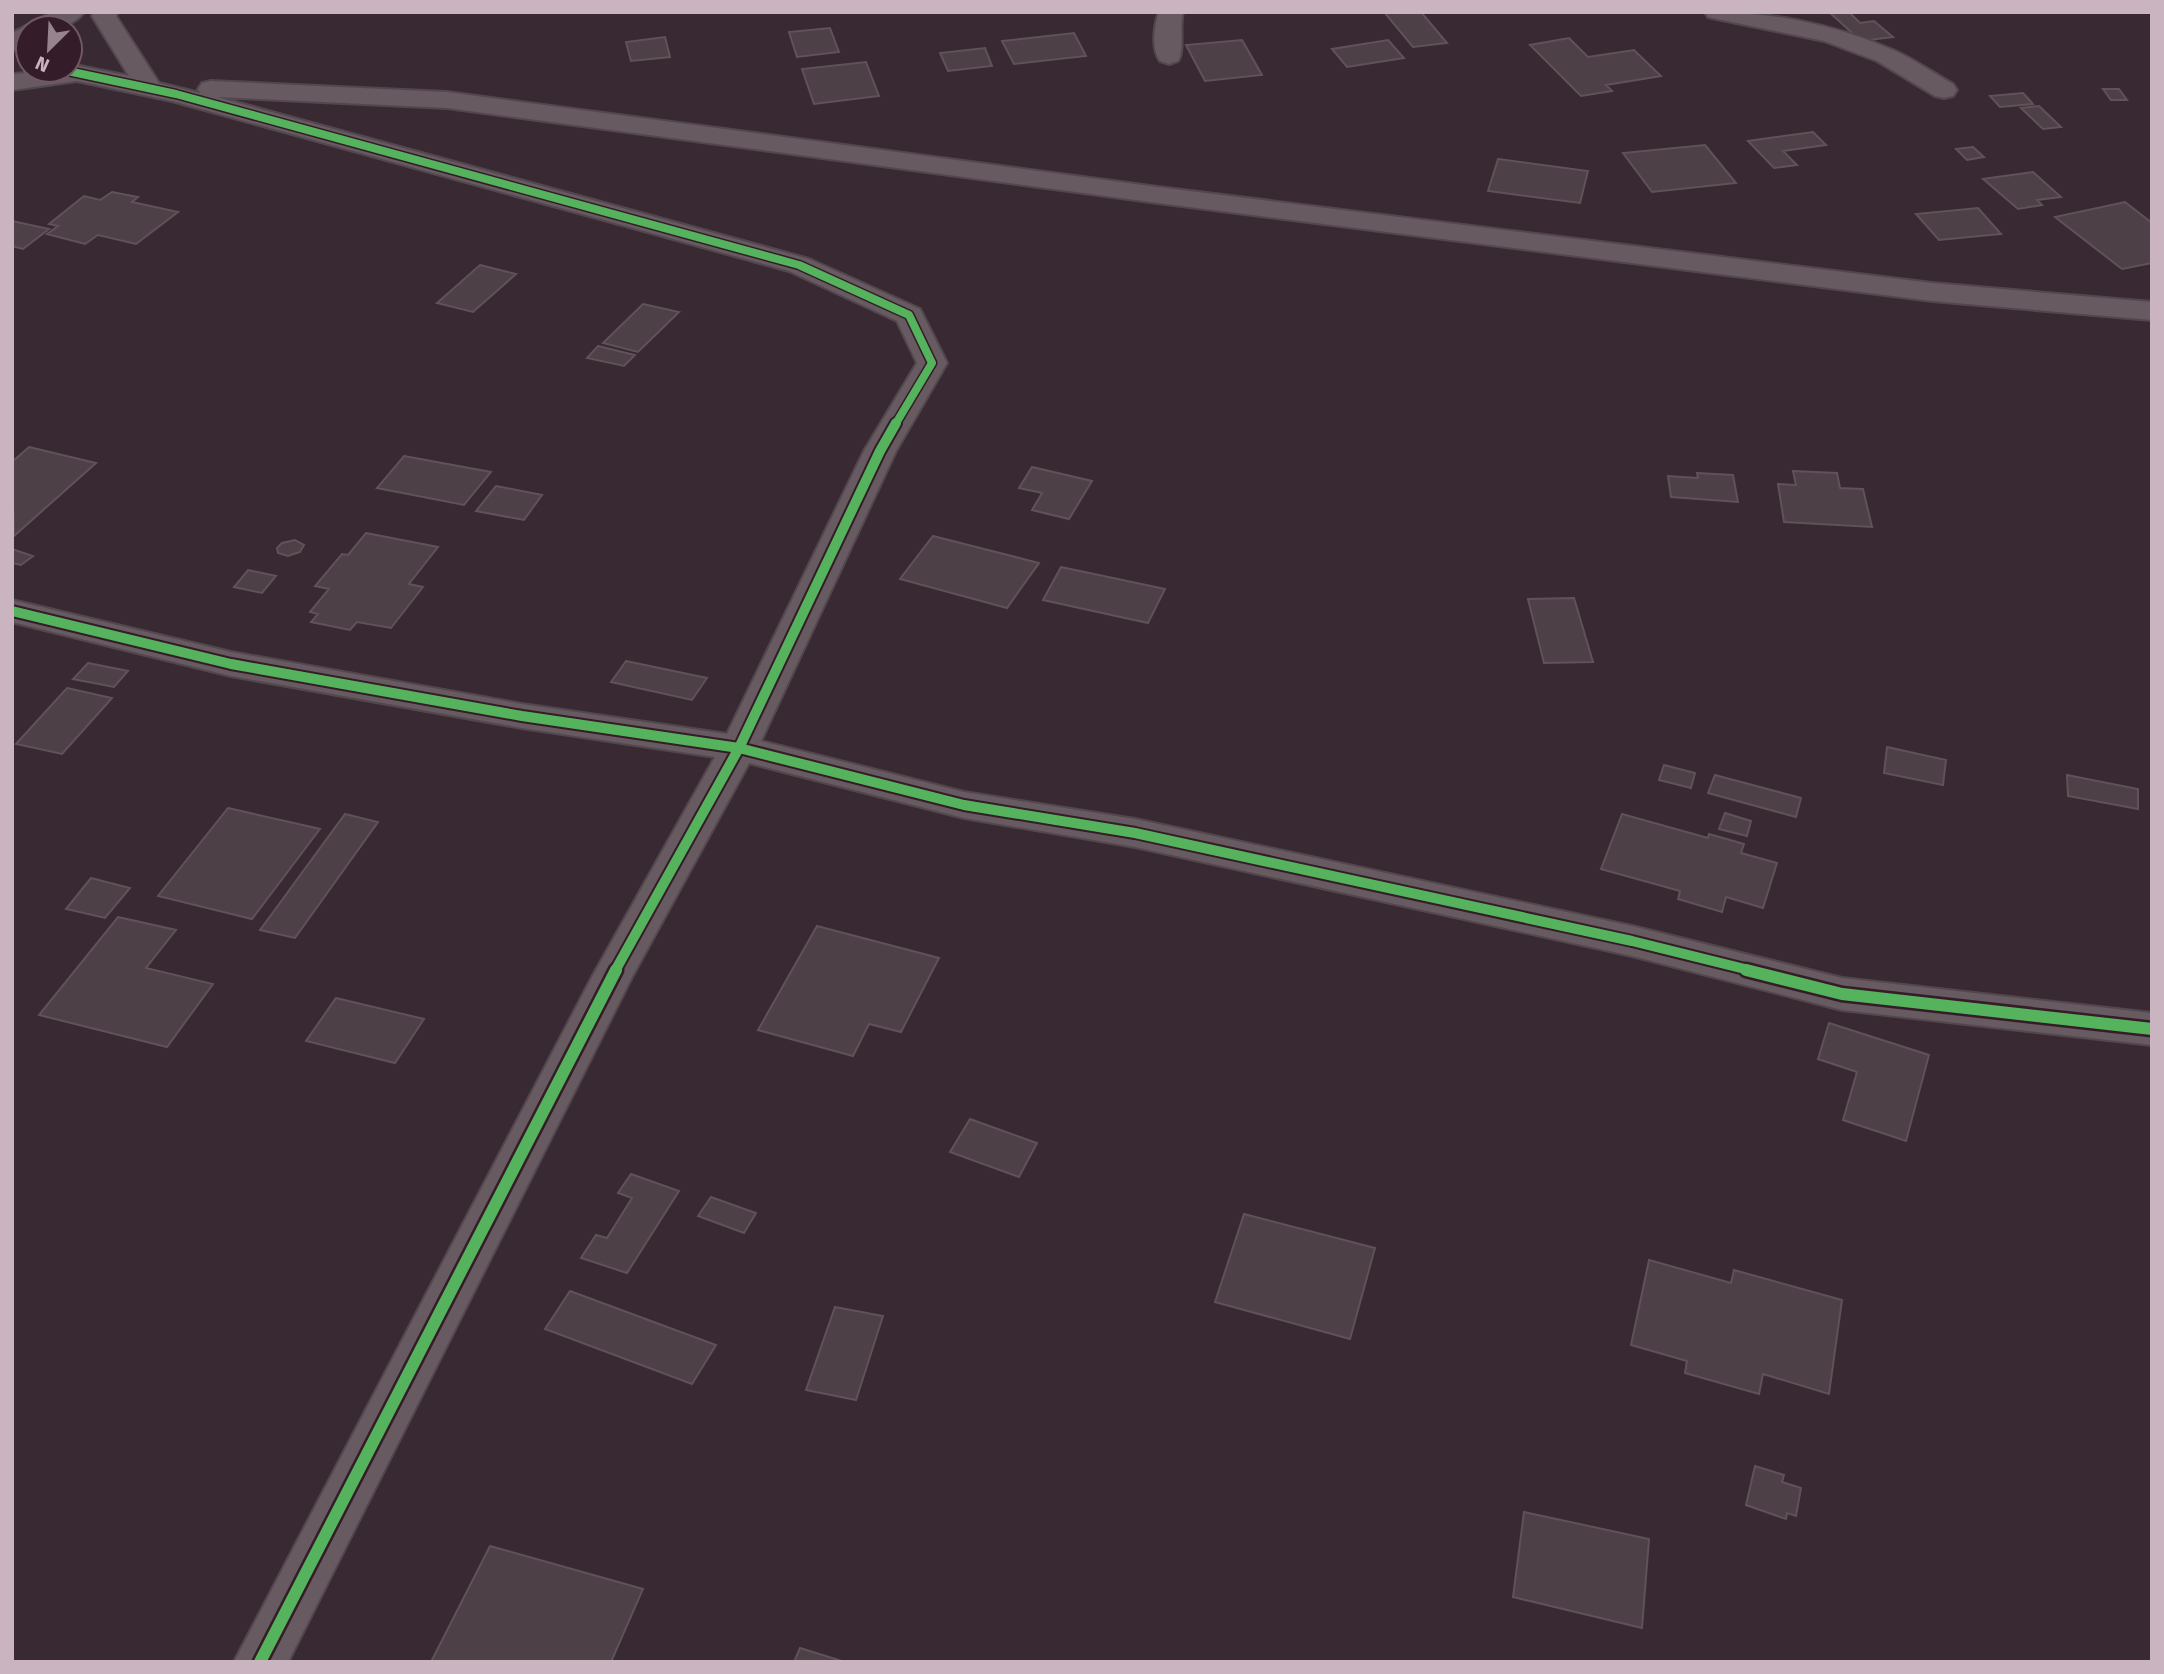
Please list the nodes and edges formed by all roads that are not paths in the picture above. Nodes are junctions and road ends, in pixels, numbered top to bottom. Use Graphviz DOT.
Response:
graph roads {
  1 [pos="106,12"];
  2 [pos="1171,12"];
  3 [pos="1717,12"];
  4 [pos="1169,56"];
  5 [pos="84,75"];
  6 [pos="1944,90"];
  7 [pos="163,92"];
  8 [pos="1384,204"];
  9 [pos="1338,218"];
  10 [pos="2152,311"];
  11 [pos="12,611"];
  12 [pos="739,748"];
  13 [pos="2152,1029"];
  14 [pos="260,1662"];
  1 -- 7 [label="street"];
  2 -- 4 [label="street"];
  3 -- 6 [label="street"];
  5 -- 7 [label="street"];
  7 -- 9 [label="street"];
  7 -- 12 [label="street"];
  8 -- 9 [label="street"];
  9 -- 10 [label="street"];
  11 -- 12 [label="street"];
  12 -- 13 [label="street"];
  12 -- 14 [label="street"];
}
